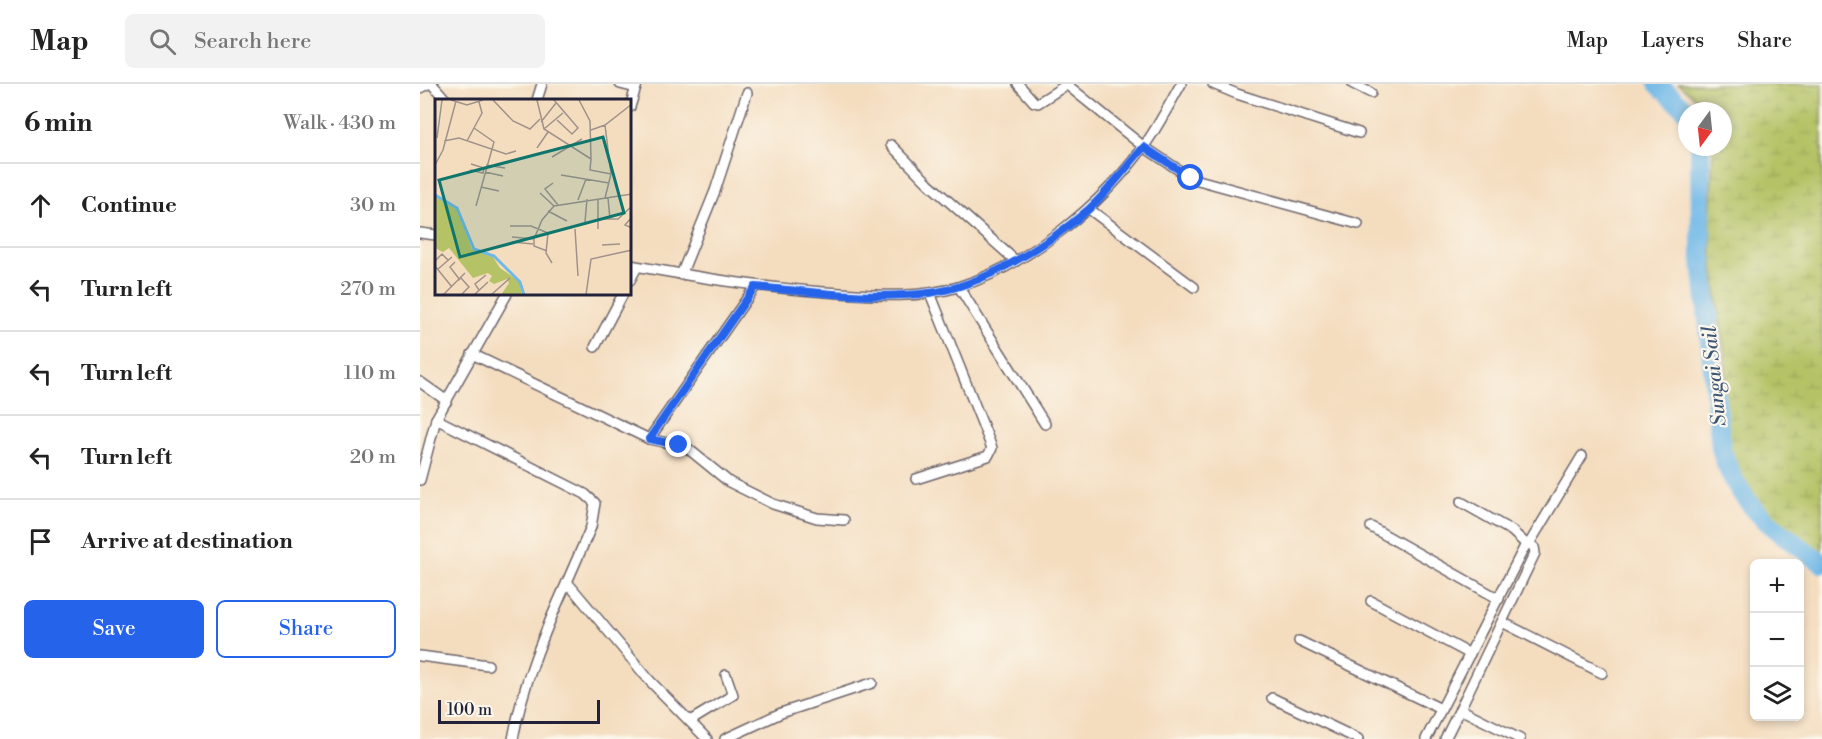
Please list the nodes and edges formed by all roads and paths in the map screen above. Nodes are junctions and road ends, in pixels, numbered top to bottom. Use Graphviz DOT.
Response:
graph roads {
  1 [pos="430,84"];
  2 [pos="542,84"];
  3 [pos="620,84"];
  4 [pos="1018,84"];
  5 [pos="1181,84"];
  6 [pos="1213,84"];
  7 [pos="1353,84"];
  8 [pos="1066,85"];
  9 [pos="636,86"];
  10 [pos="420,88"];
  11 [pos="747,93"];
  12 [pos="1371,93"];
  13 [pos="445,99"];
  14 [pos="537,99"];
  15 [pos="1359,133"];
  16 [pos="891,145"];
  17 [pos="1144,147"];
  18 [pos="1089,209"];
  19 [pos="1358,224"];
  20 [pos="420,233"];
  21 [pos="435,235"];
  22 [pos="1016,261"];
  23 [pos="634,266"];
  24 [pos="681,275"];
  25 [pos="755,287"];
  26 [pos="959,287"];
  27 [pos="1194,287"];
  28 [pos="930,293"];
  29 [pos="506,296"];
  30 [pos="622,296"];
  31 [pos="595,347"];
  32 [pos="472,354"];
  33 [pos="420,382"];
  34 [pos="447,401"];
  35 [pos="436,419"];
  36 [pos="1045,424"];
  37 [pos="649,439"];
  38 [pos="1582,456"];
  39 [pos="916,479"];
  40 [pos="420,480"];
  41 [pos="1461,502"];
  42 [pos="844,520"];
  43 [pos="1371,527"];
  44 [pos="1528,544"];
  45 [pos="567,582"];
  46 [pos="1499,599"];
  47 [pos="1371,601"];
  48 [pos="1502,622"];
  49 [pos="1299,641"];
  50 [pos="1470,654"];
  51 [pos="420,656"];
  52 [pos="489,665"];
  53 [pos="1602,673"];
  54 [pos="726,675"];
  55 [pos="872,684"];
  56 [pos="1272,698"];
  57 [pos="1441,709"];
  58 [pos="1460,709"];
  59 [pos="690,721"];
  60 [pos="513,739"];
  61 [pos="707,739"];
  62 [pos="725,739"];
  63 [pos="1358,739"];
  64 [pos="1426,739"];
  65 [pos="1445,739"];
  66 [pos="1520,739"];
  1 -- 10 [label="street"];
  1 -- 13 [label="street"];
  2 -- 14 [label="street"];
  3 -- 9 [label="street"];
  4 -- 8 [label="street"];
  5 -- 17 [label="street"];
  6 -- 15 [label="street"];
  7 -- 12 [label="street"];
  8 -- 17 [label="street"];
  11 -- 24 [label="street"];
  16 -- 22 [label="street"];
  17 -- 18 [label="street"];
  17 -- 19 [label="street"];
  18 -- 22 [label="street"];
  18 -- 27 [label="street"];
  20 -- 21 [label="street"];
  22 -- 26 [label="street"];
  23 -- 24 [label="street"];
  24 -- 25 [label="street"];
  25 -- 28 [label="street"];
  25 -- 37 [label="street"];
  26 -- 28 [label="street"];
  26 -- 36 [label="street"];
  28 -- 39 [label="street"];
  29 -- 32 [label="street"];
  30 -- 31 [label="street"];
  32 -- 34 [label="street"];
  32 -- 37 [label="street"];
  33 -- 34 [label="street"];
  34 -- 35 [label="street"];
  35 -- 40 [label="street"];
  35 -- 45 [label="street"];
  37 -- 42 [label="street"];
  38 -- 44 [label="street"];
  41 -- 44 [label="street"];
  43 -- 46 [label="street"];
  44 -- 46 [label="street"];
  44 -- 48 [label="street"];
  45 -- 59 [label="street"];
  45 -- 60 [label="street"];
  46 -- 50 [label="street"];
  47 -- 50 [label="street"];
  48 -- 53 [label="street"];
  48 -- 58 [label="street"];
  49 -- 57 [label="street"];
  50 -- 57 [label="street"];
  51 -- 52 [label="street"];
  54 -- 59 [label="street"];
  55 -- 62 [label="street"];
  56 -- 63 [label="street"];
  57 -- 64 [label="street"];
  58 -- 65 [label="street"];
  58 -- 66 [label="street"];
  59 -- 61 [label="street"];
}
